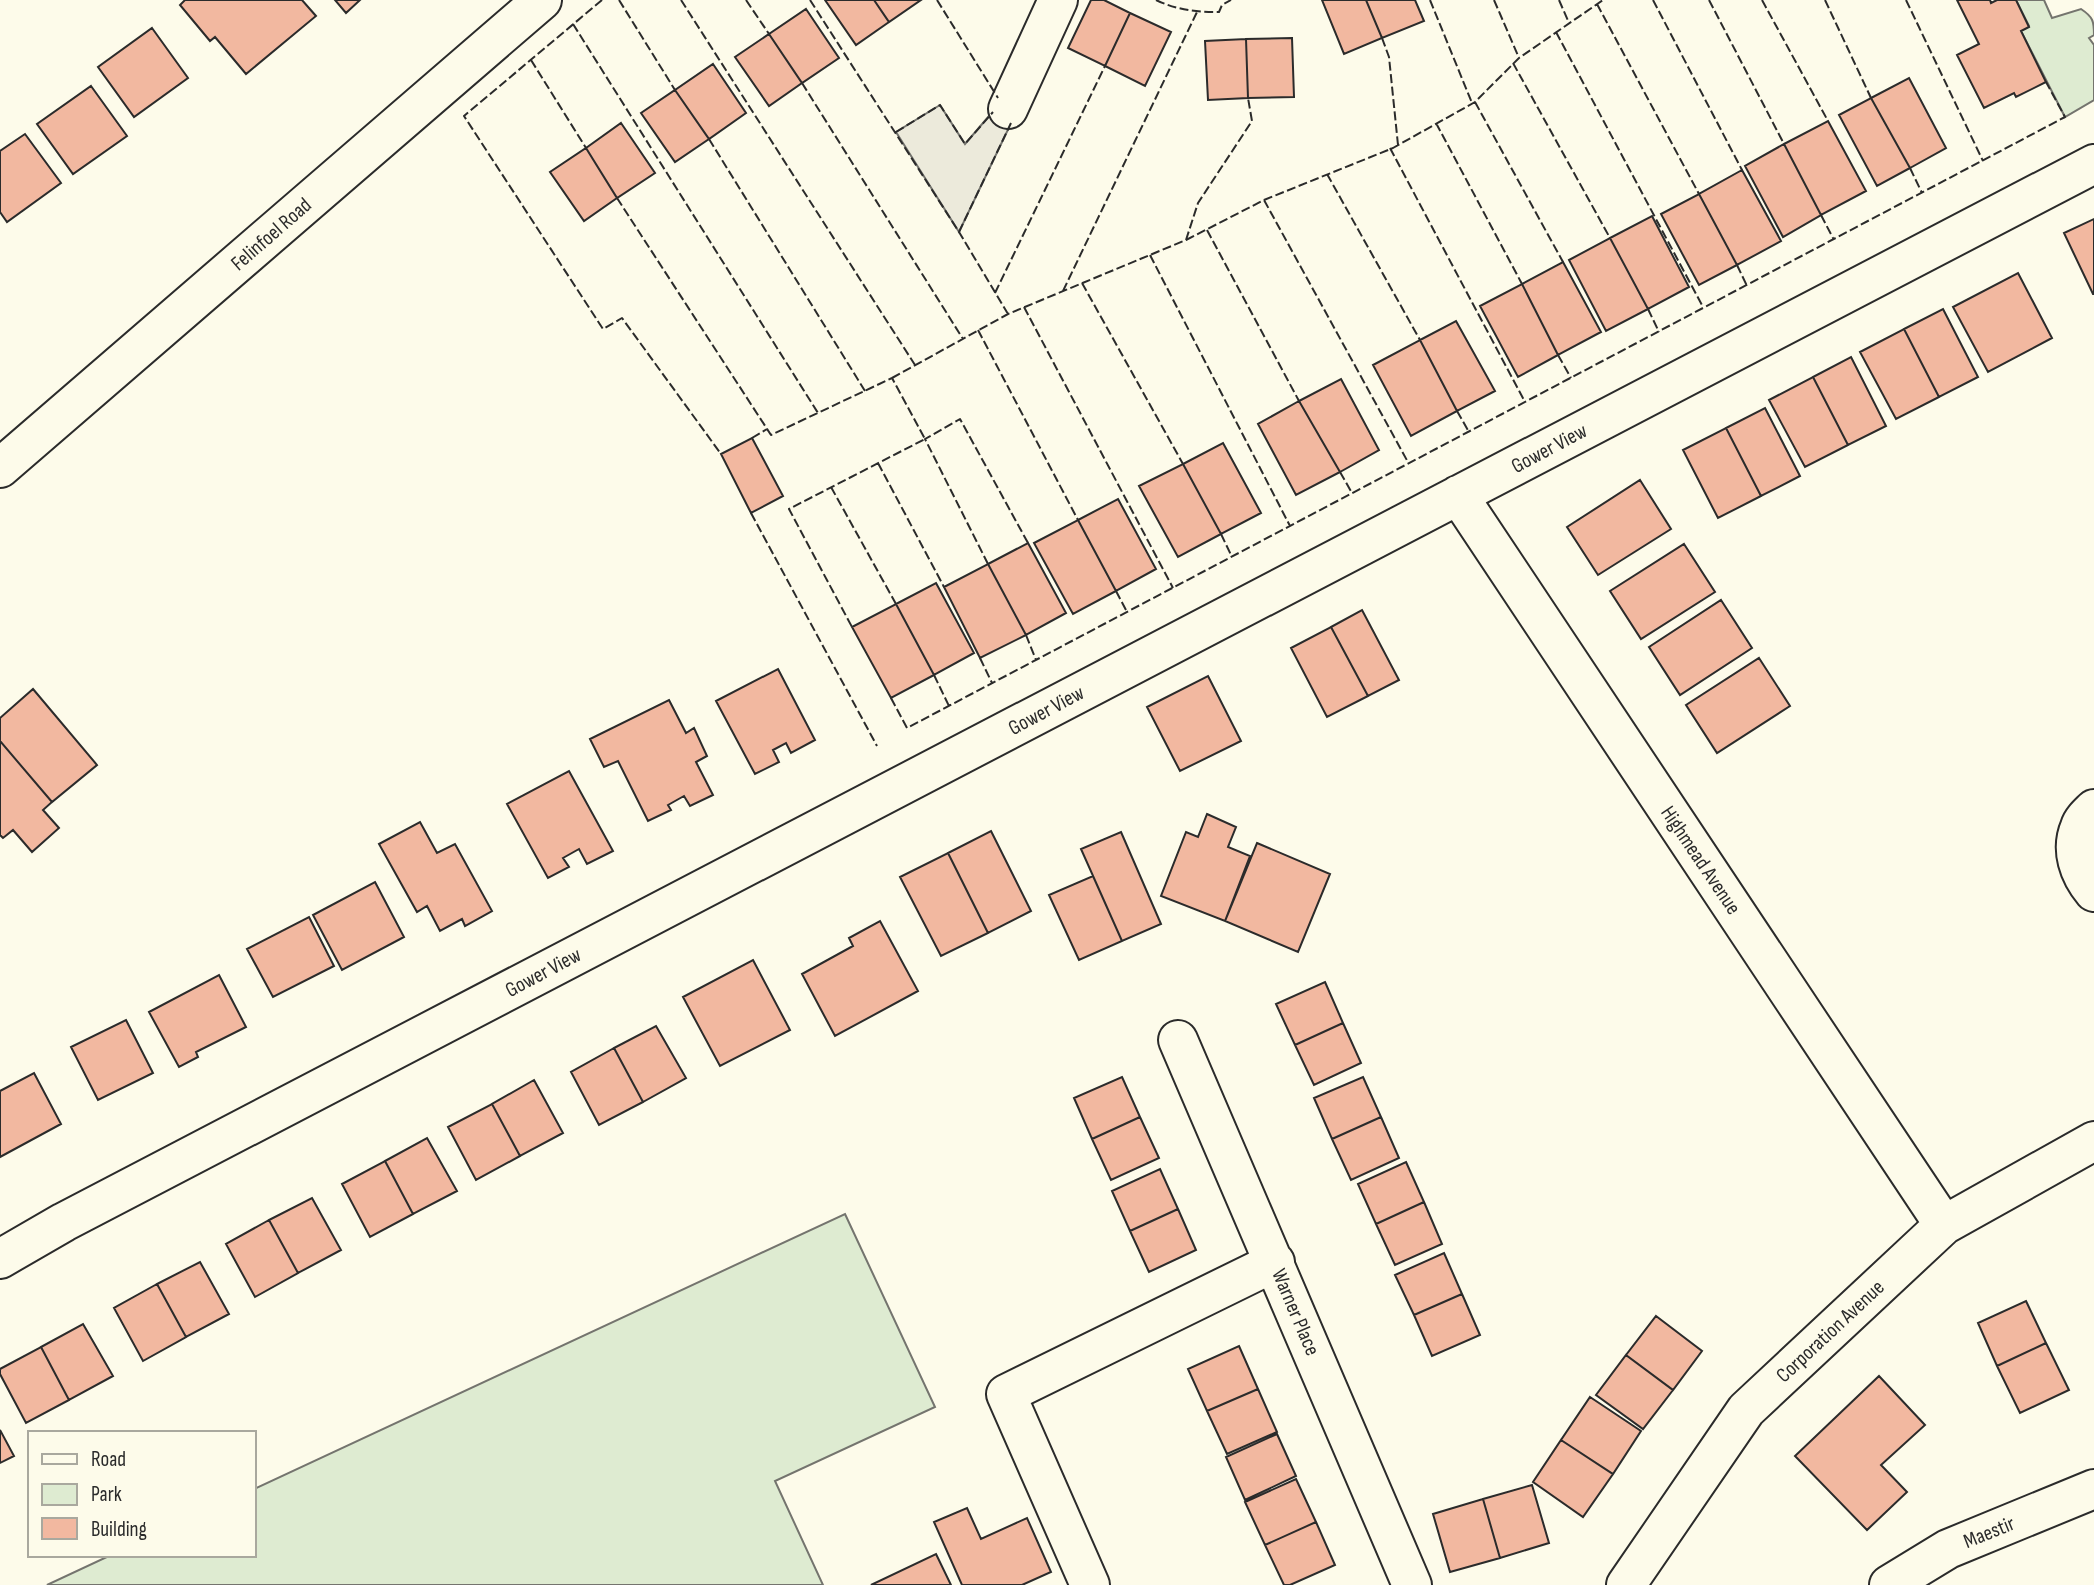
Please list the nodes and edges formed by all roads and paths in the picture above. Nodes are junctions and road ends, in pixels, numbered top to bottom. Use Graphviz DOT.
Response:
graph roads {
  1 [pos="542,0"];
  2 [pos="1058,0"];
  3 [pos="1008,109"];
  4 [pos="2094,164"];
  5 [pos="0,468"];
  6 [pos="1458,495"];
  7 [pos="2094,809"];
  8 [pos="2094,892"];
  9 [pos="1178,1040"];
  10 [pos="2094,1141"];
  11 [pos="1944,1225"];
  12 [pos="0,1259"];
  13 [pos="1275,1262"];
  14 [pos="2094,1489"];
  15 [pos="1090,1585"];
  16 [pos="1412,1585"];
  17 [pos="1626,1585"];
  18 [pos="1889,1585"];
  1 -- 5 [label="street, Felinfoel Road"];
  2 -- 3 [label="street"];
  4 -- 6 [label="street, Gower View"];
  6 -- 11 [label="street, Highmead Avenue"];
  6 -- 12 [label="street, Gower View"];
  7 -- 8 [label="street"];
  9 -- 13 [label="street, Warner Place"];
  10 -- 11 [label="street, Corporation Avenue"];
  11 -- 17 [label="street, Corporation Avenue"];
  13 -- 15 [label="street"];
  13 -- 16 [label="street, Warner Place"];
  14 -- 18 [label="street, Maestir"];
}
